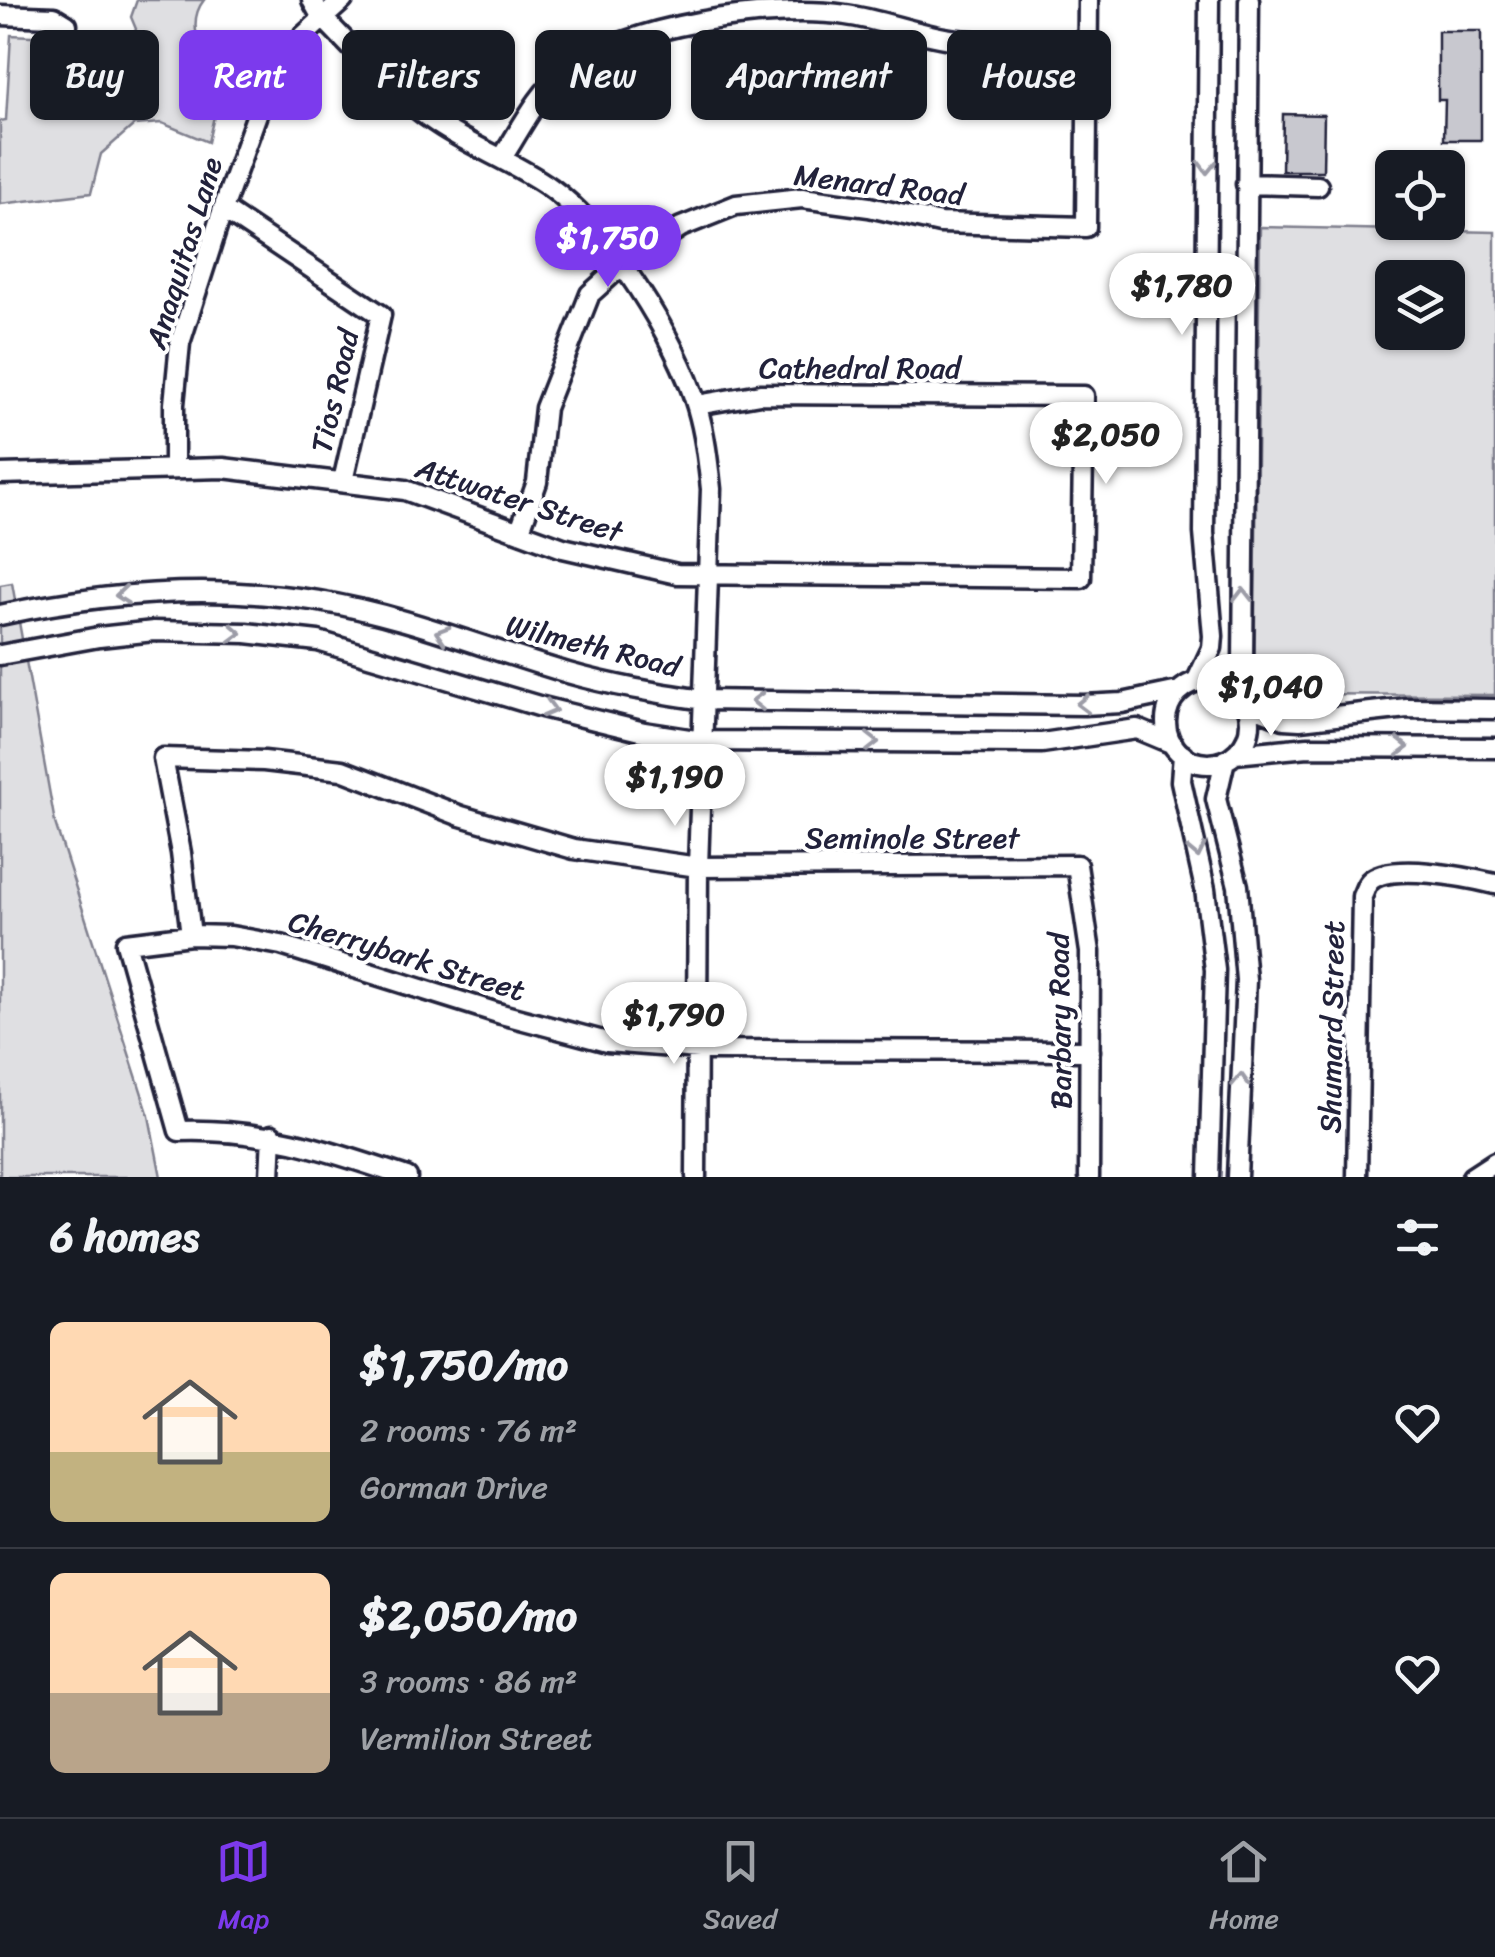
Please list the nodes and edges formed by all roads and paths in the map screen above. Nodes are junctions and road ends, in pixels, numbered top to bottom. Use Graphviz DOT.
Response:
graph roads {
  1 [pos="343,0"];
  2 [pos="1088,0"];
  3 [pos="1210,0"];
  4 [pos="1250,0"];
  5 [pos="316,8"];
  6 [pos="0,16"];
  7 [pos="67,25"];
  8 [pos="1088,30"];
  9 [pos="947,38"];
  10 [pos="1087,120"];
  11 [pos="502,158"];
  12 [pos="1246,184"];
  13 [pos="1318,186"];
  14 [pos="222,209"];
  15 [pos="621,266"];
  16 [pos="696,405"];
  17 [pos="174,468"];
  18 [pos="0,474"];
  19 [pos="343,481"];
  20 [pos="520,530"];
  21 [pos="706,577"];
  22 [pos="1081,578"];
  23 [pos="0,615"];
  24 [pos="0,655"];
  25 [pos="1188,687"];
  26 [pos="1242,698"];
  27 [pos="703,700"];
  28 [pos="1495,709"];
  29 [pos="702,741"];
  30 [pos="1495,748"];
  31 [pos="1178,750"];
  32 [pos="1230,757"];
  33 [pos="1077,865"];
  34 [pos="698,867"];
  35 [pos="1495,884"];
  36 [pos="191,935"];
  37 [pos="698,1049"];
  38 [pos="1090,1051"];
  39 [pos="272,1136"];
  40 [pos="1495,1162"];
  41 [pos="270,1177"];
  42 [pos="407,1177"];
  43 [pos="696,1177"];
  44 [pos="1088,1177"];
  45 [pos="1208,1177"];
  46 [pos="1237,1177"];
  47 [pos="1356,1177"];
  48 [pos="1472,1177"];
  1 -- 5 [label="street, Anaquitas Lane"];
  2 -- 8 [label="street"];
  3 -- 25 [label="street, one-way"];
  4 -- 12 [label="street"];
  5 -- 11 [label="street"];
  5 -- 14 [label="street, Anaquitas Lane"];
  6 -- 7 [label="street"];
  9 -- 11 [label="street"];
  10 -- 15 [label="street, Menard Road"];
  11 -- 15 [label="street"];
  12 -- 13 [label="street"];
  26 -- 12 [label="street, one-way"];
  14 -- 17 [label="street, Anaquitas Lane"];
  14 -- 19 [label="street, Tios Road"];
  15 -- 16 [label="street"];
  15 -- 20 [label="street, Menard Road"];
  16 -- 21 [label="street"];
  16 -- 22 [label="street, Cathedral Road"];
  17 -- 18 [label="street, Attwater Street"];
  17 -- 19 [label="street, Attwater Street"];
  19 -- 20 [label="street, Attwater Street"];
  20 -- 21 [label="street, Attwater Street"];
  21 -- 22 [label="street, Attwater Street"];
  21 -- 27 [label="street"];
  27 -- 23 [label="street, Wilmeth Road, one-way"];
  24 -- 29 [label="street, one-way"];
  25 -- 26 [label="street"];
  25 -- 27 [label="street, Wilmeth Road, one-way"];
  25 -- 31 [label="street"];
  26 -- 28 [label="street"];
  26 -- 32 [label="street"];
  27 -- 29 [label="street"];
  29 -- 31 [label="street, one-way"];
  29 -- 34 [label="street"];
  32 -- 30 [label="street, one-way"];
  31 -- 32 [label="street"];
  31 -- 45 [label="street, one-way"];
  46 -- 32 [label="street, one-way"];
  33 -- 34 [label="street, Seminole Street"];
  33 -- 38 [label="street, Barbary Road"];
  34 -- 36 [label="street, Seminole Street"];
  34 -- 37 [label="street"];
  35 -- 47 [label="street, Shumard Street"];
  36 -- 37 [label="street, Cherrybark Street"];
  36 -- 39 [label="street, Cherrybark Street"];
  37 -- 38 [label="street, Cherrybark Street"];
  37 -- 43 [label="street"];
  38 -- 44 [label="street, Barbary Road"];
  39 -- 41 [label="street"];
  39 -- 42 [label="street"];
  40 -- 48 [label="street"];
}
